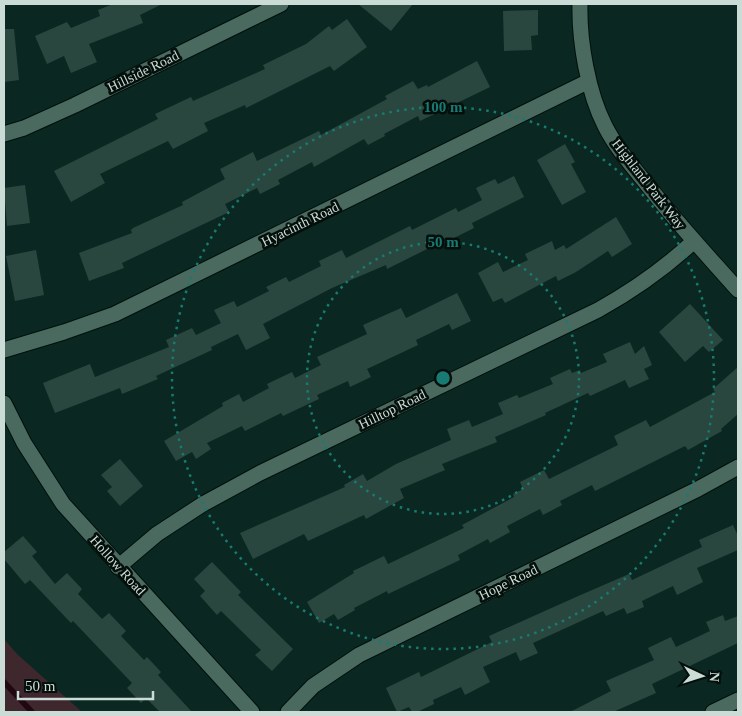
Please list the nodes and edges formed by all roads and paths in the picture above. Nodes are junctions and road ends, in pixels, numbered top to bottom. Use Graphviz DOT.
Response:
graph roads {
  1 [pos="281,4"];
  2 [pos="580,4"];
  3 [pos="589,81"];
  4 [pos="4,134"];
  5 [pos="694,241"];
  6 [pos="738,290"];
  7 [pos="4,350"];
  8 [pos="4,402"];
  9 [pos="738,467"];
  10 [pos="118,567"];
  11 [pos="738,700"];
  12 [pos="252,712"];
  13 [pos="288,712"];
  14 [pos="713,712"];
  1 -- 4 [label="street, Hillside Road"];
  2 -- 3 [label="street, Highland Park Way"];
  3 -- 5 [label="street, Highland Park Way"];
  3 -- 7 [label="street, Hyacinth Road"];
  5 -- 6 [label="street, Highland Park Way"];
  5 -- 10 [label="street, Hilltop Road"];
  8 -- 10 [label="street, Hollow Road"];
  9 -- 13 [label="street, Hope Road"];
  10 -- 12 [label="street, Hollow Road"];
  11 -- 14 [label="street"];
}
